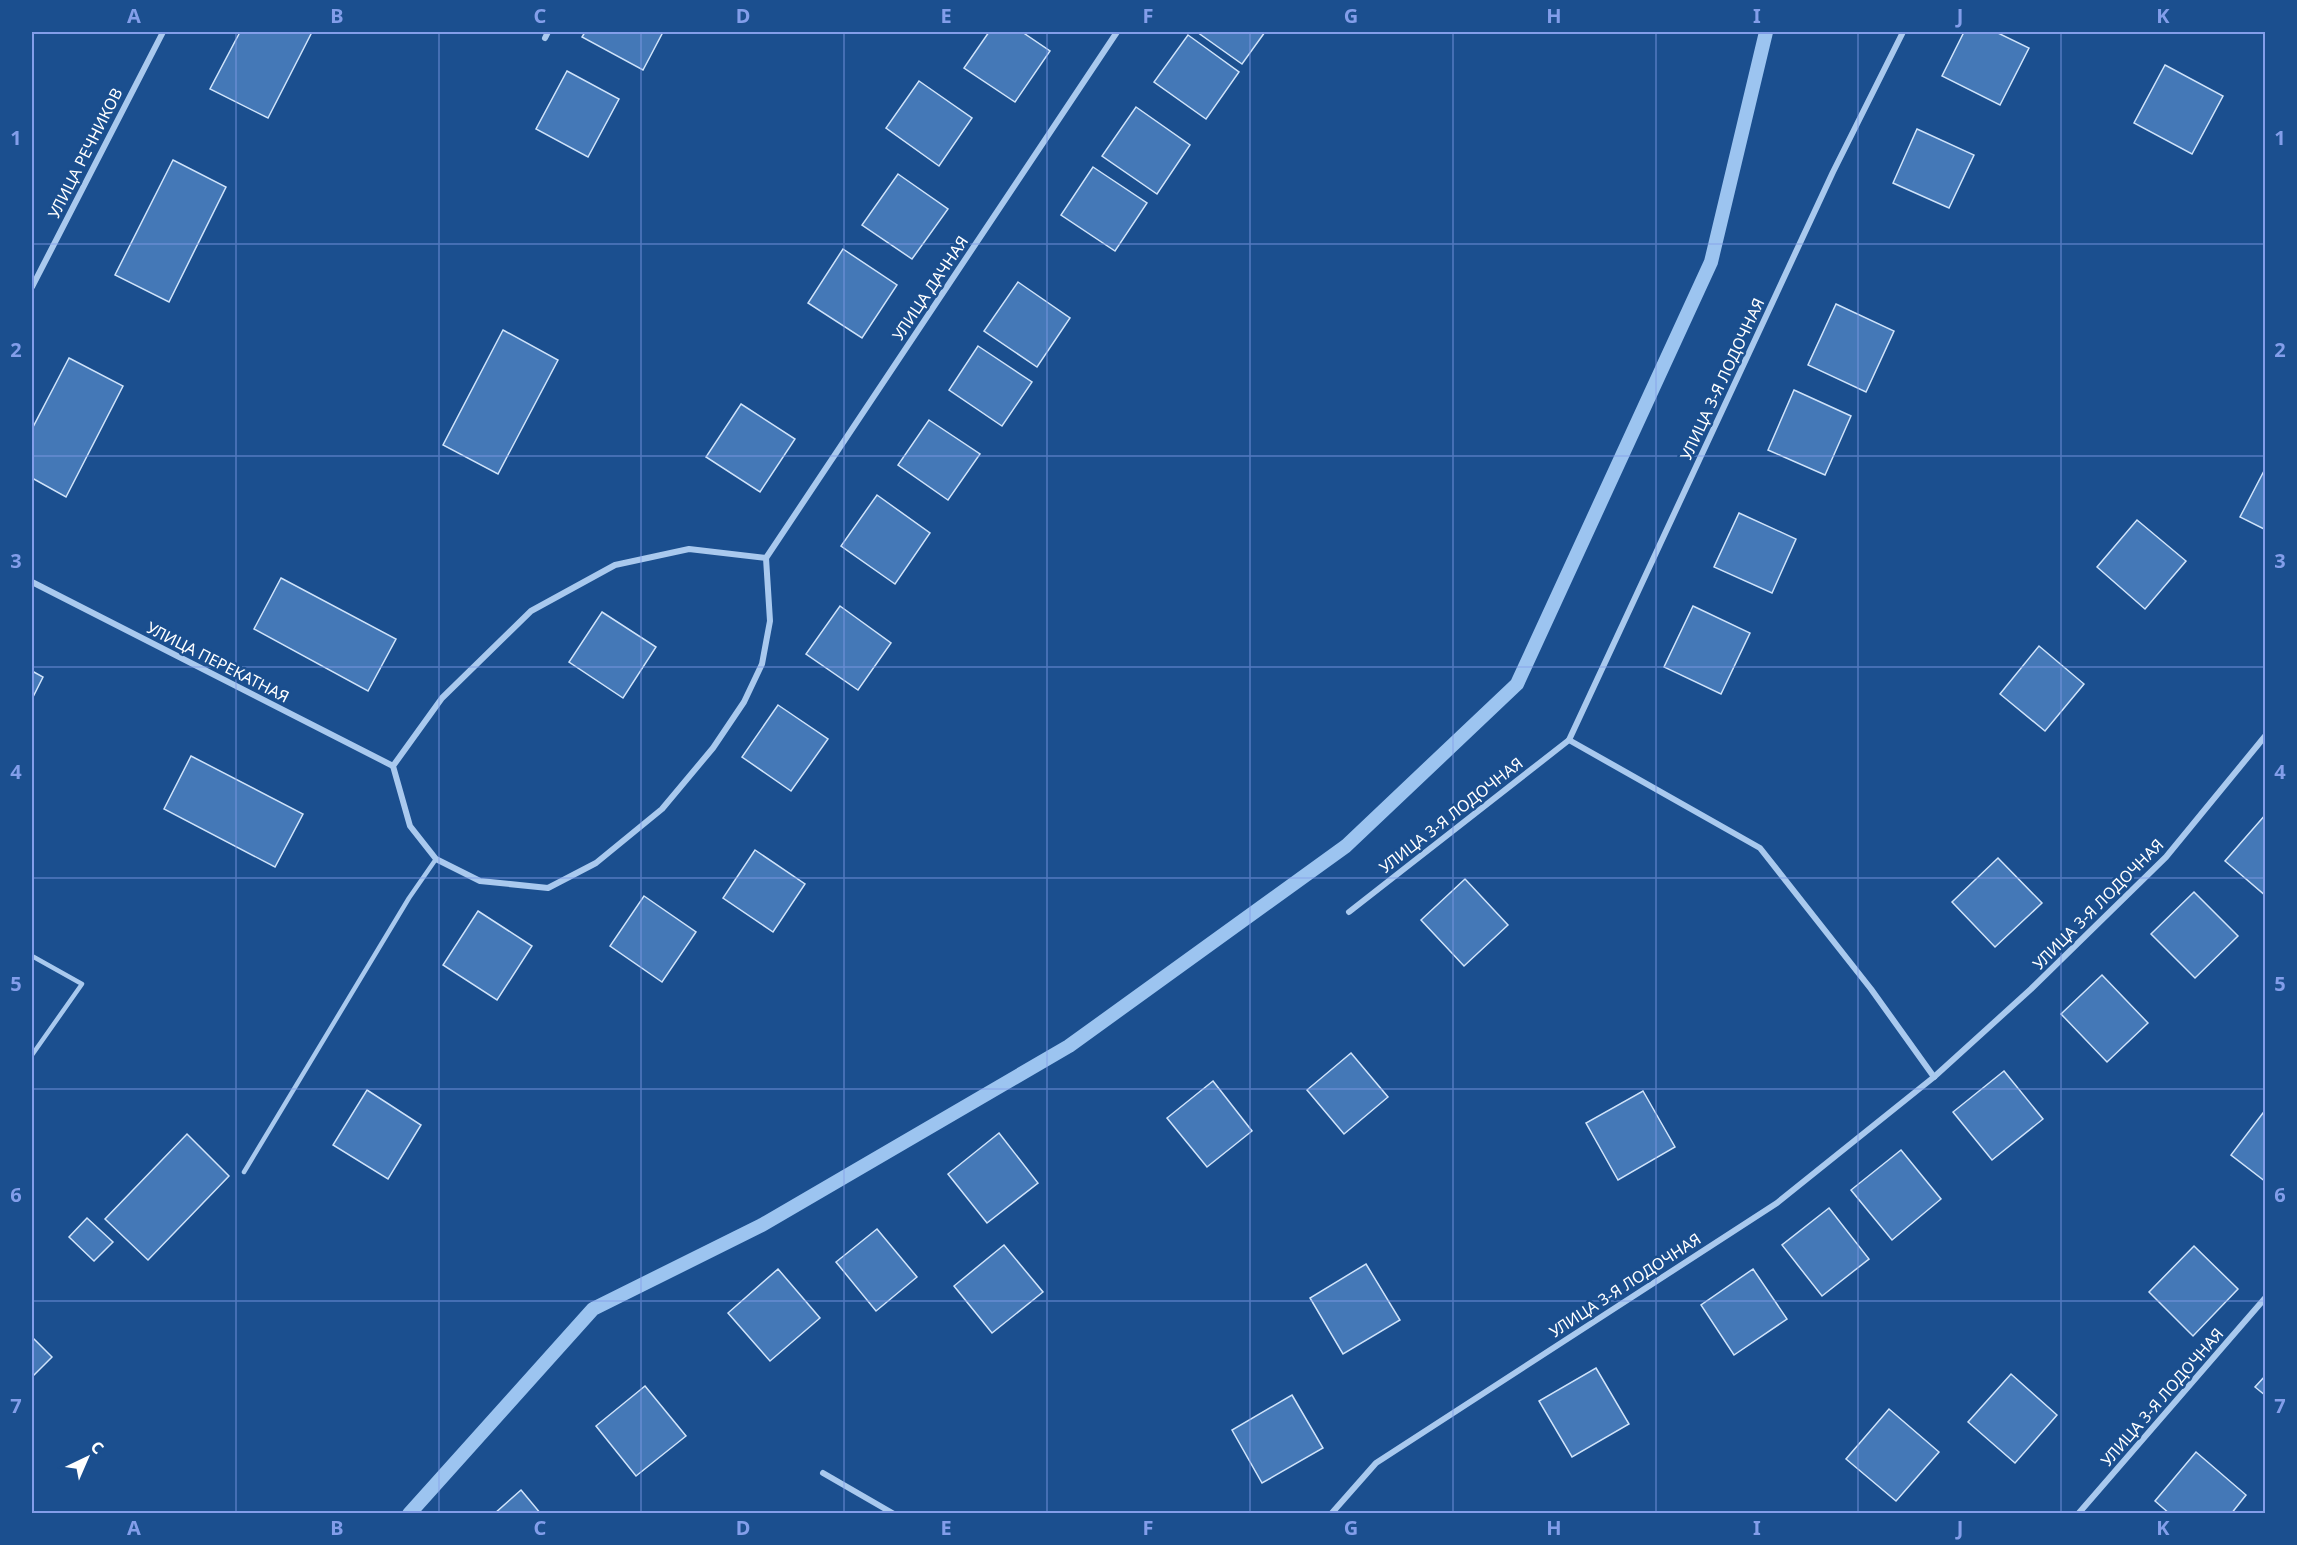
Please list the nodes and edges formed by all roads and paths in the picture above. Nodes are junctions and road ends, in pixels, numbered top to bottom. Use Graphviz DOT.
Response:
graph roads {
  1 [pos="163,32"];
  2 [pos="1117,32"];
  3 [pos="1903,32"];
  4 [pos="32,287"];
  5 [pos="766,558"];
  6 [pos="32,582"];
  7 [pos="2265,735"];
  8 [pos="1569,740"];
  9 [pos="393,766"];
  10 [pos="436,859"];
  11 [pos="1349,912"];
  12 [pos="32,956"];
  13 [pos="32,1055"];
  14 [pos="1934,1077"];
  15 [pos="244,1172"];
  16 [pos="2265,1297"];
  17 [pos="823,1473"];
  18 [pos="894,1514"];
  19 [pos="1331,1514"];
  20 [pos="2079,1514"];
  1 -- 4 [label="street, УЛИЦА РЕЧНИКОВ"];
  2 -- 5 [label="street, УЛИЦА ДАЧНАЯ"];
  3 -- 8 [label="street, УЛИЦА 3-Я ЛОДОЧНАЯ"];
  5 -- 9 [label="street"];
  5 -- 10 [label="street"];
  6 -- 9 [label="street, УЛИЦА ПЕРЕКАТНАЯ"];
  7 -- 14 [label="street, УЛИЦА 3-Я ЛОДОЧНАЯ"];
  8 -- 11 [label="street, УЛИЦА 3-Я ЛОДОЧНАЯ"];
  8 -- 14 [label="street"];
  9 -- 10 [label="street"];
  10 -- 15 [label="lane"];
  12 -- 13 [label="lane"];
  14 -- 19 [label="street, УЛИЦА 3-Я ЛОДОЧНАЯ"];
  16 -- 20 [label="street, УЛИЦА 3-Я ЛОДОЧНАЯ"];
  17 -- 18 [label="street"];
}
